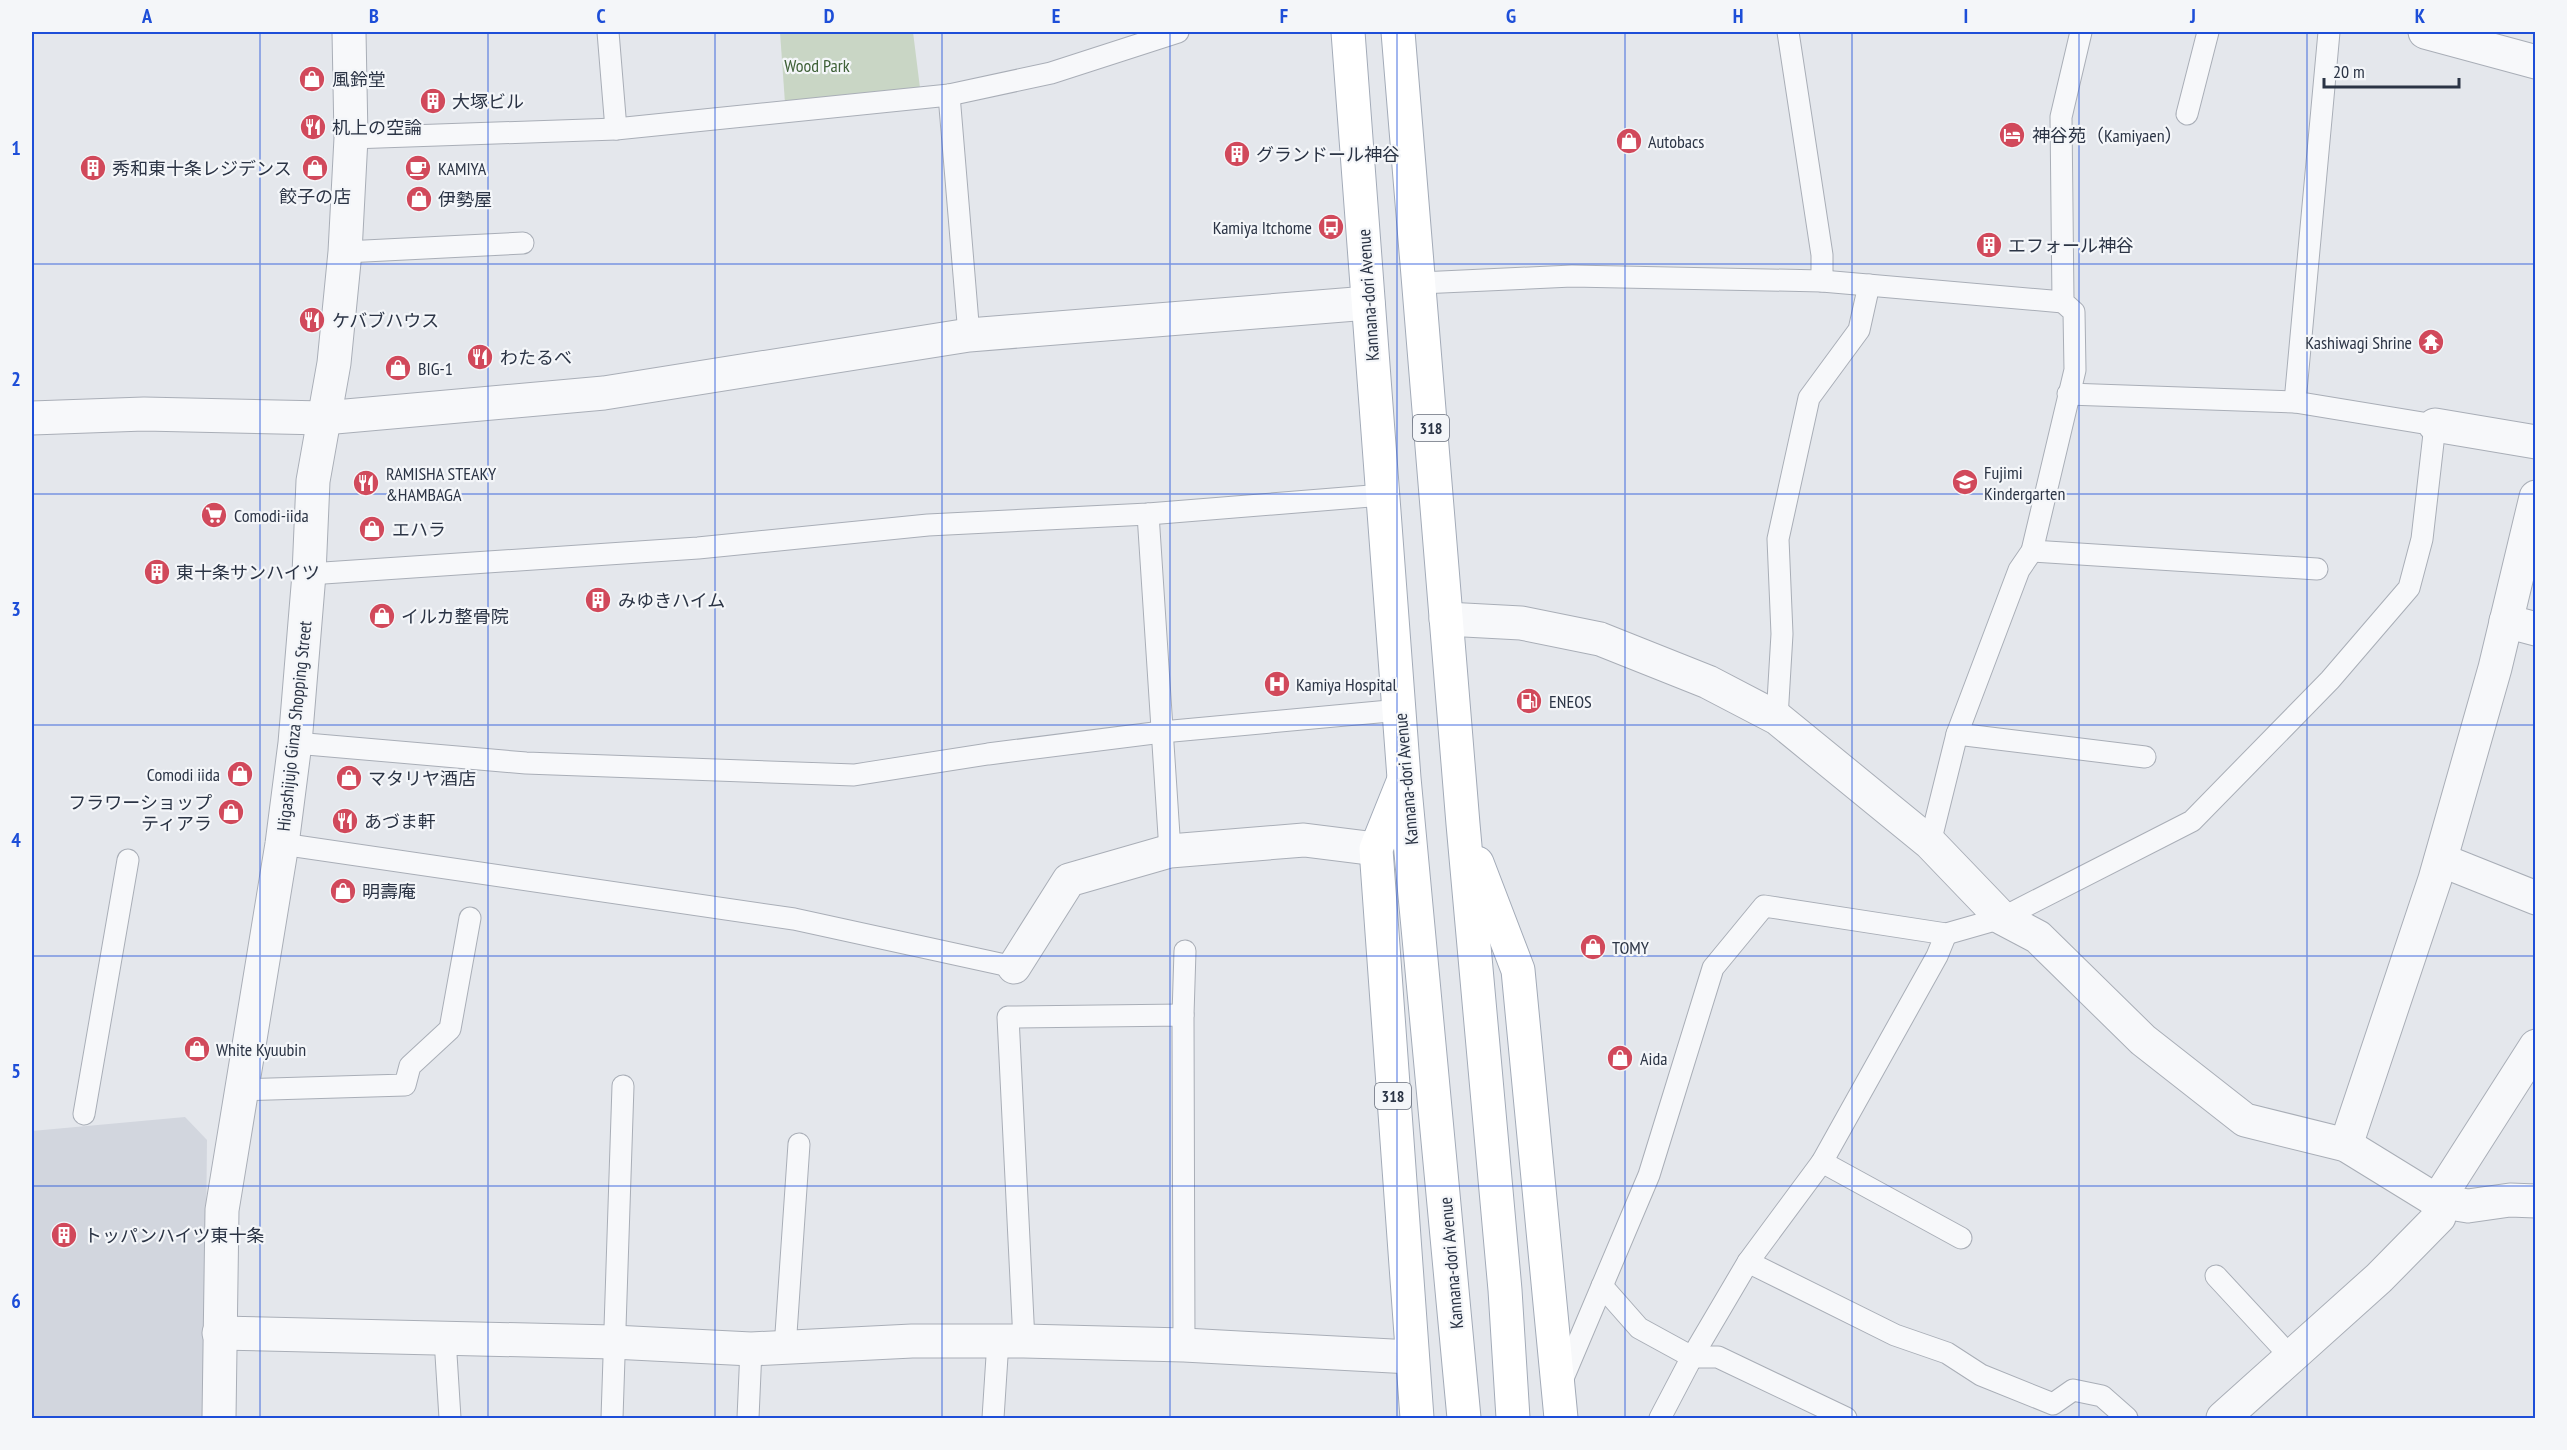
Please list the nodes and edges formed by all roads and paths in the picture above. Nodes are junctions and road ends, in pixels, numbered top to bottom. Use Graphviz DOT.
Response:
graph roads {
  1 [pos="349,32"];
  2 [pos="608,32"];
  3 [pos="1178,32"];
  4 [pos="1348,32"];
  5 [pos="1398,32"];
  6 [pos="1788,32"];
  7 [pos="2081,32"];
  8 [pos="2208,32"];
  9 [pos="2329,32"];
  10 [pos="2425,32"];
  11 [pos="2535,62"];
  12 [pos="949,95"];
  13 [pos="2187,114"];
  14 [pos="616,129"];
  15 [pos="351,138"];
  16 [pos="523,243"];
  17 [pos="345,252"];
  18 [pos="1822,281"];
  19 [pos="1420,283"];
  20 [pos="1869,285"];
  21 [pos="2063,302"];
  22 [pos="1368,303"];
  23 [pos="969,335"];
  24 [pos="2068,394"];
  25 [pos="2295,402"];
  26 [pos="32,418"];
  27 [pos="324,418"];
  28 [pos="2436,425"];
  29 [pos="2535,442"];
  30 [pos="1383,495"];
  31 [pos="2535,497"];
  32 [pos="1148,514"];
  33 [pos="2032,551"];
  34 [pos="2317,568"];
  35 [pos="309,574"];
  36 [pos="1446,619"];
  37 [pos="2521,625"];
  38 [pos="1400,710"];
  39 [pos="1776,718"];
  40 [pos="1162,732"];
  41 [pos="1957,734"];
  42 [pos="295,743"];
  43 [pos="2145,757"];
  44 [pos="1404,778"];
  45 [pos="1463,824"];
  46 [pos="1930,843"];
  47 [pos="282,844"];
  48 [pos="1376,849"];
  49 [pos="1170,851"];
  50 [pos="128,860"];
  51 [pos="2441,860"];
  52 [pos="2535,898"];
  53 [pos="470,918"];
  54 [pos="2002,918"];
  55 [pos="1946,934"];
  56 [pos="1185,951"];
  57 [pos="1014,967"];
  58 [pos="1182,1015"];
  59 [pos="2535,1046"];
  60 [pos="623,1086"];
  61 [pos="240,1090"];
  62 [pos="84,1114"];
  63 [pos="800,1144"];
  64 [pos="2346,1145"];
  65 [pos="1822,1162"];
  66 [pos="2437,1201"];
  67 [pos="2535,1201"];
  68 [pos="1961,1238"];
  69 [pos="1748,1262"];
  70 [pos="2216,1276"];
  71 [pos="1602,1286"];
  72 [pos="219,1333"];
  73 [pos="445,1339"];
  74 [pos="1011,1341"];
  75 [pos="613,1342"];
  76 [pos="1184,1345"];
  77 [pos="751,1348"];
  78 [pos="785,1348"];
  79 [pos="1411,1357"];
  80 [pos="1692,1357"];
  81 [pos="2292,1357"];
  82 [pos="1560,1404"];
  83 [pos="219,1419"];
  84 [pos="450,1419"];
  85 [pos="612,1419"];
  86 [pos="748,1419"];
  87 [pos="993,1419"];
  88 [pos="1417,1419"];
  89 [pos="1464,1419"];
  90 [pos="1513,1419"];
  91 [pos="1660,1419"];
  92 [pos="1846,1419"];
  93 [pos="2127,1419"];
  94 [pos="2223,1419"];
  1 -- 15 [label="street, Higashijujo Ginza Shopping Street"];
  2 -- 14 [label="lane"];
  3 -- 12 [label="lane"];
  4 -- 22 [label="main road, Kannana-dori Avenue / 318"];
  5 -- 19 [label="main road, 318"];
  6 -- 18 [label="lane"];
  7 -- 21 [label="lane"];
  8 -- 13 [label="lane"];
  9 -- 25 [label="lane"];
  10 -- 11 [label="street"];
  12 -- 14 [label="lane"];
  12 -- 23 [label="lane"];
  14 -- 15 [label="lane"];
  15 -- 17 [label="street, Higashijujo Ginza Shopping Street"];
  16 -- 17 [label="lane"];
  17 -- 27 [label="street, Higashijujo Ginza Shopping Street"];
  18 -- 19 [label="lane"];
  18 -- 20 [label="lane"];
  19 -- 36 [label="main road, 318"];
  20 -- 21 [label="lane"];
  20 -- 39 [label="lane"];
  21 -- 24 [label="lane"];
  22 -- 23 [label="street"];
  22 -- 30 [label="main road, Kannana-dori Avenue / 318"];
  23 -- 27 [label="street"];
  24 -- 25 [label="lane"];
  24 -- 33 [label="lane"];
  25 -- 28 [label="lane"];
  26 -- 27 [label="street"];
  27 -- 35 [label="street, Higashijujo Ginza Shopping Street"];
  28 -- 29 [label="street"];
  28 -- 54 [label="lane"];
  30 -- 32 [label="lane"];
  30 -- 38 [label="main road, Kannana-dori Avenue / 318"];
  31 -- 37 [label="street"];
  32 -- 35 [label="lane"];
  32 -- 40 [label="lane"];
  33 -- 34 [label="lane"];
  33 -- 41 [label="lane"];
  35 -- 42 [label="street, Higashijujo Ginza Shopping Street"];
  36 -- 39 [label="street"];
  36 -- 45 [label="main road, 318"];
  37 -- 51 [label="street"];
  38 -- 40 [label="lane"];
  38 -- 44 [label="main road, Kannana-dori Avenue / 318"];
  39 -- 46 [label="street"];
  40 -- 42 [label="lane"];
  40 -- 49 [label="lane"];
  41 -- 43 [label="lane"];
  41 -- 46 [label="lane"];
  42 -- 47 [label="street, Higashijujo Ginza Shopping Street"];
  44 -- 48 [label="main road, 318"];
  44 -- 89 [label="main road, Kannana-dori Avenue / 318"];
  45 -- 82 [label="main road, 318"];
  45 -- 90 [label="main road, 318"];
  46 -- 54 [label="street"];
  47 -- 57 [label="lane"];
  47 -- 61 [label="street, Higashijujo Ginza Shopping Street"];
  48 -- 49 [label="street"];
  48 -- 79 [label="main road, 318"];
  49 -- 57 [label="street"];
  50 -- 62 [label="lane"];
  51 -- 52 [label="street"];
  51 -- 64 [label="street"];
  53 -- 61 [label="lane"];
  54 -- 55 [label="lane"];
  54 -- 64 [label="street"];
  55 -- 65 [label="lane"];
  55 -- 71 [label="lane"];
  56 -- 58 [label="lane"];
  58 -- 74 [label="lane"];
  58 -- 76 [label="lane"];
  59 -- 66 [label="street"];
  60 -- 75 [label="lane"];
  61 -- 72 [label="street, Higashijujo Ginza Shopping Street"];
  63 -- 78 [label="lane"];
  64 -- 66 [label="street"];
  65 -- 68 [label="lane"];
  65 -- 69 [label="lane"];
  66 -- 67 [label="street"];
  66 -- 81 [label="street"];
  69 -- 80 [label="lane"];
  69 -- 93 [label="lane"];
  70 -- 81 [label="lane"];
  71 -- 80 [label="lane"];
  71 -- 82 [label="lane"];
  72 -- 73 [label="street"];
  72 -- 83 [label="street, Higashijujo Ginza Shopping Street"];
  73 -- 75 [label="street"];
  73 -- 84 [label="lane"];
  74 -- 76 [label="street"];
  74 -- 78 [label="street"];
  74 -- 87 [label="lane"];
  75 -- 77 [label="street"];
  75 -- 85 [label="lane"];
  76 -- 79 [label="street"];
  77 -- 78 [label="street"];
  77 -- 86 [label="lane"];
  79 -- 88 [label="main road, 318"];
  80 -- 91 [label="lane"];
  80 -- 92 [label="lane"];
  81 -- 94 [label="street"];
}
